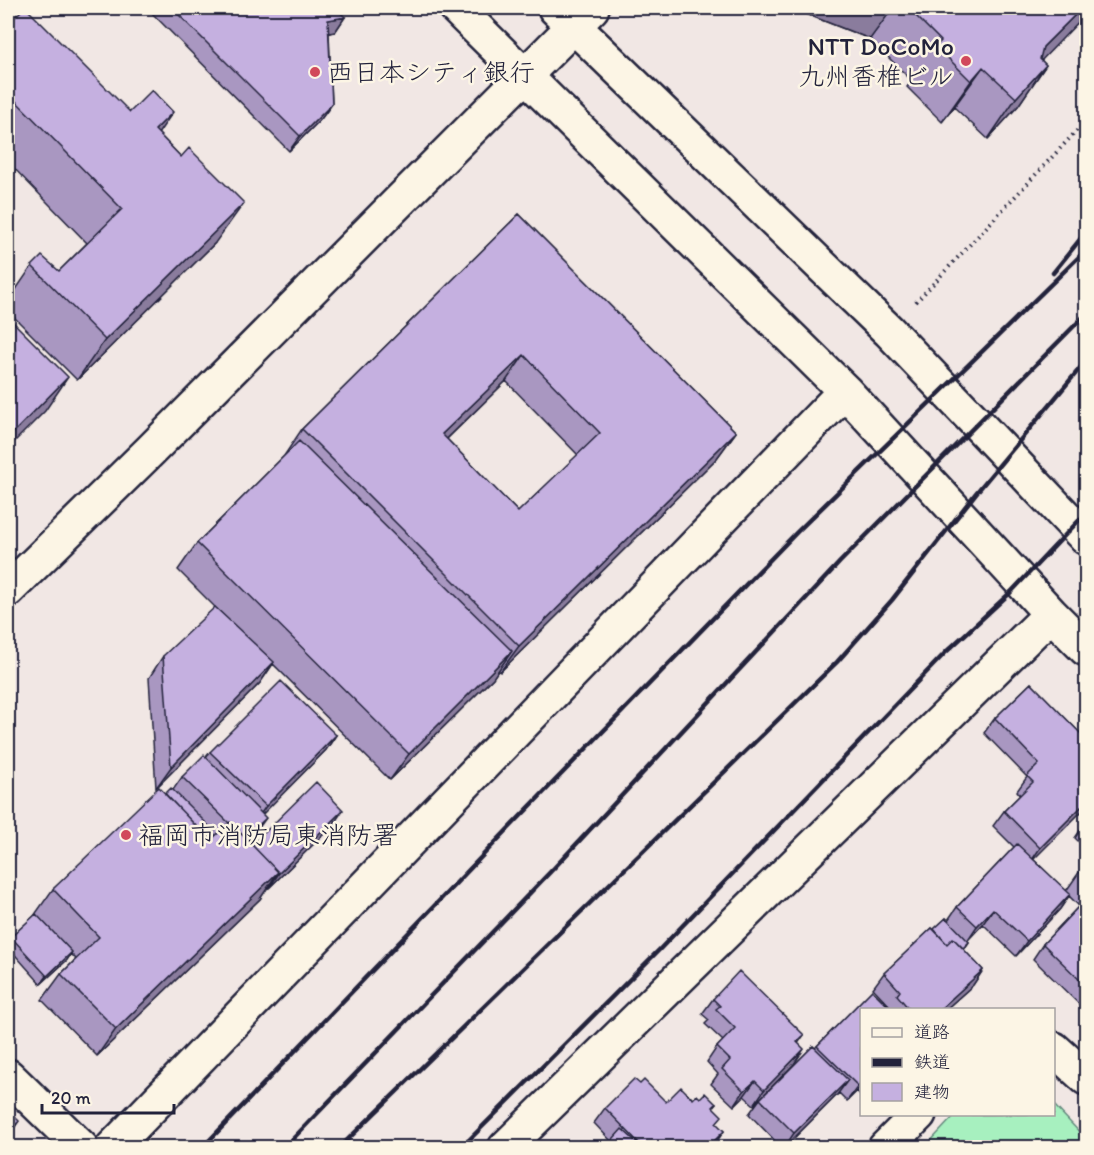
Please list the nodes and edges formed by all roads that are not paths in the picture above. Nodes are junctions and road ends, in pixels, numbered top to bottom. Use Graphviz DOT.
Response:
graph roads {
  1 [pos="456,8"];
  2 [pos="574,14"];
  3 [pos="524,75"];
  4 [pos="845,392"];
  5 [pos="1086,538"];
  6 [pos="8,590"];
  7 [pos="1051,614"];
  8 [pos="1086,649"];
  9 [pos="1055,1051"];
  10 [pos="8,1076"];
  11 [pos="1086,1078"];
  12 [pos="917,1116"];
  13 [pos="82,1148"];
  14 [pos="112,1148"];
  15 [pos="505,1148"];
  16 [pos="885,1148"];
  1 -- 3 [label="street"];
  2 -- 3 [label="street"];
  2 -- 5 [label="street"];
  3 -- 4 [label="street"];
  3 -- 6 [label="street"];
  4 -- 7 [label="street"];
  4 -- 14 [label="street"];
  7 -- 8 [label="street"];
  7 -- 15 [label="street"];
  9 -- 11 [label="street"];
  10 -- 13 [label="street"];
  12 -- 16 [label="street"];
}
